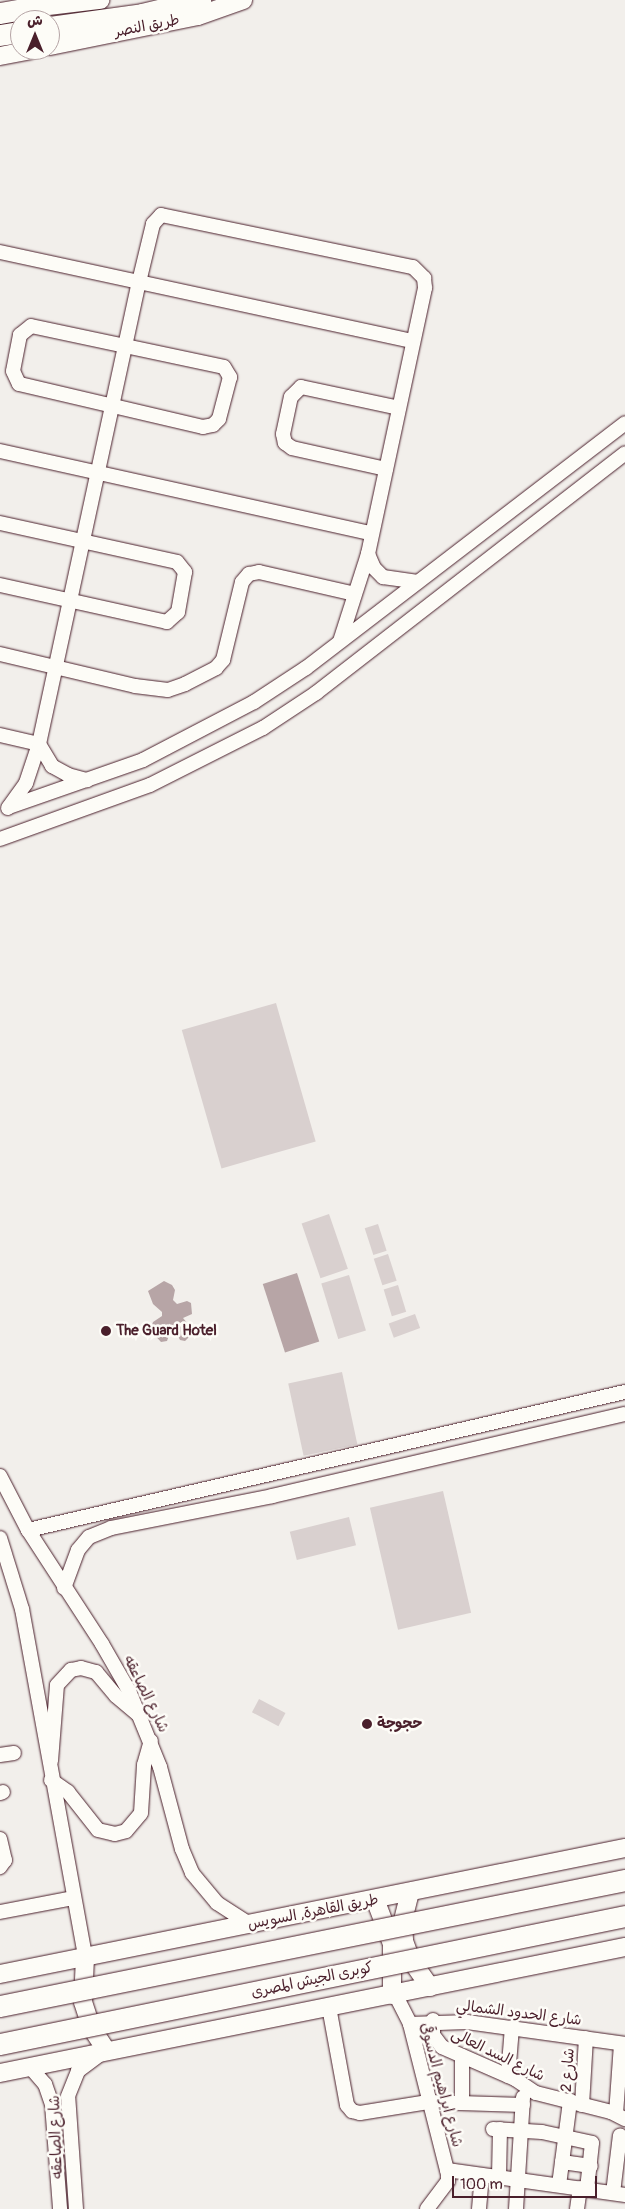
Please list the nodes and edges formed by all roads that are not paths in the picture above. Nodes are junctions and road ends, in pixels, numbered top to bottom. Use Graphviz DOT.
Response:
graph roads {
  1 [pos="1,0"];
  2 [pos="100,0"];
  3 [pos="200,0"];
  4 [pos="243,0"];
  5 [pos="23,9"];
  6 [pos="0,13"];
  7 [pos="60,26"];
  8 [pos="60,44"];
  9 [pos="0,252"];
  10 [pos="139,282"];
  11 [pos="413,341"];
  12 [pos="125,346"];
  13 [pos="112,406"];
  14 [pos="399,408"];
  15 [pos="625,423"];
  16 [pos="0,451"];
  17 [pos="625,454"];
  18 [pos="386,469"];
  19 [pos="97,473"];
  20 [pos="0,522"];
  21 [pos="369,533"];
  22 [pos="83,541"];
  23 [pos="368,554"];
  24 [pos="418,582"];
  25 [pos="0,585"];
  26 [pos="355,594"];
  27 [pos="70,601"];
  28 [pos="340,642"];
  29 [pos="0,654"];
  30 [pos="56,668"];
  31 [pos="0,734"];
  32 [pos="39,744"];
  33 [pos="89,780"];
  34 [pos="4,809"];
  35 [pos="0,838"];
  36 [pos="625,1392"];
  37 [pos="625,1414"];
  38 [pos="0,1476"];
  39 [pos="77,1518"];
  40 [pos="28,1530"];
  41 [pos="89,1537"];
  42 [pos="0,1538"];
  43 [pos="64,1588"];
  44 [pos="140,1716"];
  45 [pos="151,1741"];
  46 [pos="14,1753"];
  47 [pos="0,1755"];
  48 [pos="50,1774"];
  49 [pos="0,1839"];
  50 [pos="625,1848"];
  51 [pos="0,1867"];
  52 [pos="625,1880"];
  53 [pos="410,1892"];
  54 [pos="73,1898"];
  55 [pos="375,1899"];
  56 [pos="0,1912"];
  57 [pos="625,1916"];
  58 [pos="249,1924"];
  59 [pos="625,1947"];
  60 [pos="85,1957"];
  61 [pos="0,1974"];
  62 [pos="430,1987"];
  63 [pos="394,1994"];
  64 [pos="0,2006"];
  65 [pos="329,2007"];
  66 [pos="433,2020"];
  67 [pos="410,2024"];
  68 [pos="512,2027"];
  69 [pos="586,2038"];
  70 [pos="0,2044"];
  71 [pos="623,2044"];
  72 [pos="106,2050"];
  73 [pos="462,2056"];
  74 [pos="30,2067"];
  75 [pos="0,2073"];
  76 [pos="508,2076"];
  77 [pos="622,2077"];
  78 [pos="522,2084"];
  79 [pos="428,2102"];
  80 [pos="462,2103"];
  81 [pos="576,2103"];
  82 [pos="523,2105"];
  83 [pos="620,2117"];
  84 [pos="523,2130"];
  85 [pos="620,2135"];
  86 [pos="565,2136"];
  87 [pos="72,2144"];
  88 [pos="55,2145"];
  89 [pos="562,2162"];
  90 [pos="591,2166"];
  91 [pos="447,2170"];
  92 [pos="482,2175"];
  93 [pos="499,2177"];
  94 [pos="519,2180"];
  95 [pos="559,2186"];
  96 [pos="584,2189"];
  97 [pos="619,2194"];
  98 [pos="60,2209"];
  99 [pos="76,2209"];
  100 [pos="427,2209"];
  101 [pos="479,2209"];
  102 [pos="516,2209"];
  103 [pos="577,2209"];
  1 -- 5 [label="street"];
  2 -- 5 [label="main road"];
  3 -- 7 [label="highway"];
  4 -- 8 [label="main road, طريق النصر"];
  5 -- 6 [label="highway"];
  9 -- 10 [label="street"];
  10 -- 11 [label="street"];
  10 -- 11 [label="street"];
  10 -- 12 [label="street"];
  11 -- 14 [label="street"];
  12 -- 13 [label="street"];
  12 -- 13 [label="street"];
  12 -- 13 [label="street"];
  13 -- 19 [label="street"];
  14 -- 18 [label="street"];
  14 -- 18 [label="street"];
  15 -- 24 [label="street"];
  16 -- 19 [label="street"];
  17 -- 35 [label="street"];
  18 -- 23 [label="street"];
  19 -- 21 [label="street"];
  19 -- 22 [label="street"];
  20 -- 22 [label="street"];
  22 -- 27 [label="street"];
  22 -- 27 [label="street"];
  23 -- 24 [label="street"];
  23 -- 26 [label="street"];
  24 -- 28 [label="street"];
  25 -- 27 [label="street"];
  26 -- 28 [label="street"];
  26 -- 30 [label="street"];
  27 -- 30 [label="street"];
  28 -- 33 [label="street"];
  29 -- 30 [label="street"];
  30 -- 32 [label="street"];
  31 -- 32 [label="street"];
  32 -- 33 [label="street"];
  32 -- 34 [label="street"];
  33 -- 34 [label="street"];
  36 -- 39 [label="street"];
  37 -- 41 [label="street"];
  38 -- 40 [label="street, شارع الصاعقه"];
  39 -- 40 [label="street"];
  39 -- 41 [label="street"];
  40 -- 43 [label="street, شارع الصاعقه"];
  41 -- 43 [label="street"];
  42 -- 48 [label="street"];
  43 -- 44 [label="street, شارع الصاعقه"];
  44 -- 45 [label="street, شارع الصاعقه"];
  44 -- 48 [label="street"];
  45 -- 48 [label="street"];
  45 -- 58 [label="street, شارع الصاعقه"];
  46 -- 47 [label="street"];
  48 -- 54 [label="street"];
  49 -- 51 [label="street"];
  50 -- 53 [label="main road, طريق القاهرة, السويس"];
  52 -- 64 [label="highway, bridge"];
  53 -- 55 [label="main road, طريق القاهرة, السويس"];
  53 -- 62 [label="main road"];
  54 -- 56 [label="street"];
  54 -- 60 [label="street"];
  55 -- 58 [label="main road, طريق القاهرة, السويس"];
  55 -- 63 [label="main road"];
  57 -- 70 [label="highway, كوبرى الجيش المصرى, bridge"];
  58 -- 60 [label="main road, طريق القاهرة, السويس"];
  59 -- 62 [label="main road"];
  60 -- 61 [label="main road, طريق القاهرة, السويس"];
  60 -- 72 [label="main road"];
  62 -- 63 [label="main road"];
  63 -- 65 [label="main road"];
  63 -- 67 [label="street, شارع ابراهيم الدسوقى"];
  65 -- 72 [label="main road"];
  65 -- 79 [label="street"];
  66 -- 67 [label="street, شارع الحدود الشمالي"];
  66 -- 68 [label="street, شارع الحدود الشمالي"];
  66 -- 73 [label="street, شارع السد العالى"];
  67 -- 79 [label="street, شارع ابراهيم الدسوقى"];
  68 -- 69 [label="street, شارع الحدود الشمالي"];
  68 -- 76 [label="street"];
  69 -- 71 [label="street, شارع الحدود الشمالي"];
  69 -- 81 [label="street, شارع 2"];
  71 -- 77 [label="street"];
  72 -- 74 [label="main road"];
  72 -- 87 [label="street, شارع الصاعقه"];
  73 -- 76 [label="street, شارع السد العالى"];
  73 -- 80 [label="street"];
  74 -- 75 [label="main road"];
  74 -- 88 [label="street, شارع الصاعقه"];
  76 -- 78 [label="street, شارع السد العالى"];
  77 -- 83 [label="street"];
  78 -- 81 [label="street, شارع السد العالى"];
  78 -- 82 [label="street"];
  79 -- 80 [label="street"];
  79 -- 91 [label="street, شارع ابراهيم الدسوقى"];
  80 -- 82 [label="street"];
  81 -- 83 [label="street, شارع السد العالى"];
  81 -- 86 [label="street, شارع 2"];
  82 -- 84 [label="street"];
  84 -- 86 [label="street"];
  84 -- 93 [label="street"];
  84 -- 94 [label="street"];
  85 -- 97 [label="street"];
  86 -- 89 [label="street, شارع 2"];
  86 -- 90 [label="street"];
  87 -- 88 [label="street"];
  87 -- 99 [label="street, شارع الصاعقه"];
  88 -- 98 [label="street, شارع الصاعقه"];
  89 -- 90 [label="street"];
  89 -- 95 [label="street, شارع 2"];
  90 -- 96 [label="street"];
  91 -- 92 [label="street"];
  91 -- 100 [label="street, شارع ابراهيم الدسوقى"];
  92 -- 93 [label="street"];
  92 -- 101 [label="street"];
  93 -- 94 [label="street"];
  94 -- 95 [label="street"];
  94 -- 102 [label="street"];
  95 -- 96 [label="street"];
  96 -- 97 [label="street"];
  96 -- 103 [label="street"];
}
